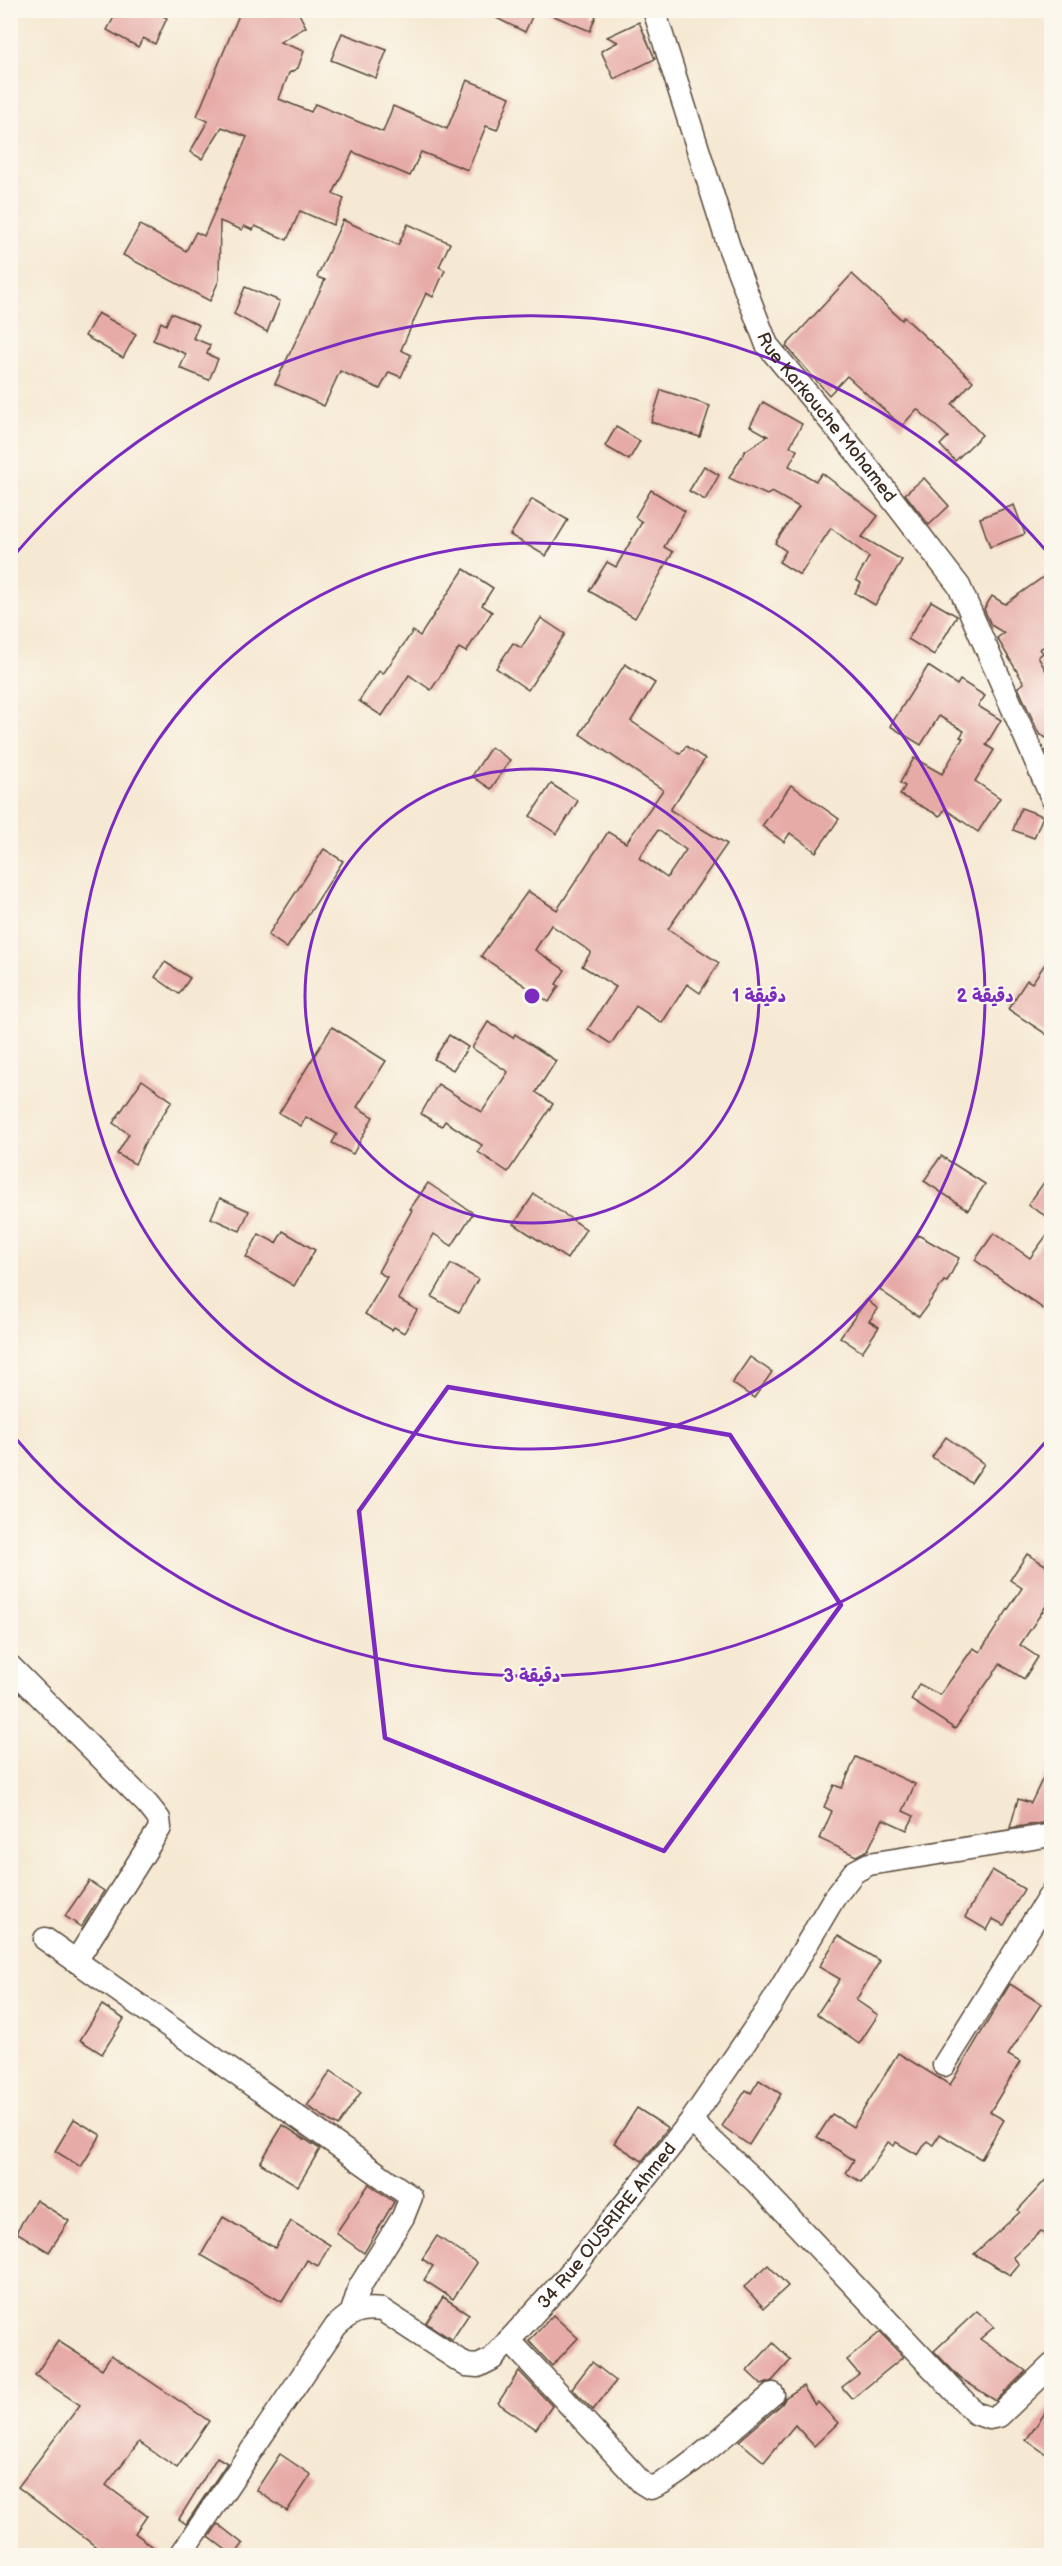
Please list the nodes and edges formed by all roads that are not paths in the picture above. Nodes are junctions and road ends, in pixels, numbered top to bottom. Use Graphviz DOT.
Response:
graph roads {
  1 [pos="654,10"];
  2 [pos="1052,798"];
  3 [pos="10,1666"];
  4 [pos="1052,1835"];
  5 [pos="1052,1892"];
  6 [pos="45,1939"];
  7 [pos="76,1961"];
  8 [pos="944,2065"];
  9 [pos="691,2121"];
  10 [pos="352,2312"];
  11 [pos="509,2340"];
  12 [pos="1052,2365"];
  13 [pos="773,2394"];
  14 [pos="180,2556"];
  1 -- 2 [label="street, Rue Karkouche Mohamed"];
  3 -- 7 [label="street"];
  4 -- 9 [label="street, 34 Rue OUSRIRE Ahmed"];
  5 -- 8 [label="street"];
  6 -- 7 [label="street"];
  7 -- 10 [label="street"];
  9 -- 11 [label="street, 34 Rue OUSRIRE Ahmed"];
  9 -- 12 [label="street"];
  10 -- 11 [label="street, 34 Rue OUSRIRE Ahmed"];
  10 -- 14 [label="street"];
  11 -- 13 [label="street"];
}
